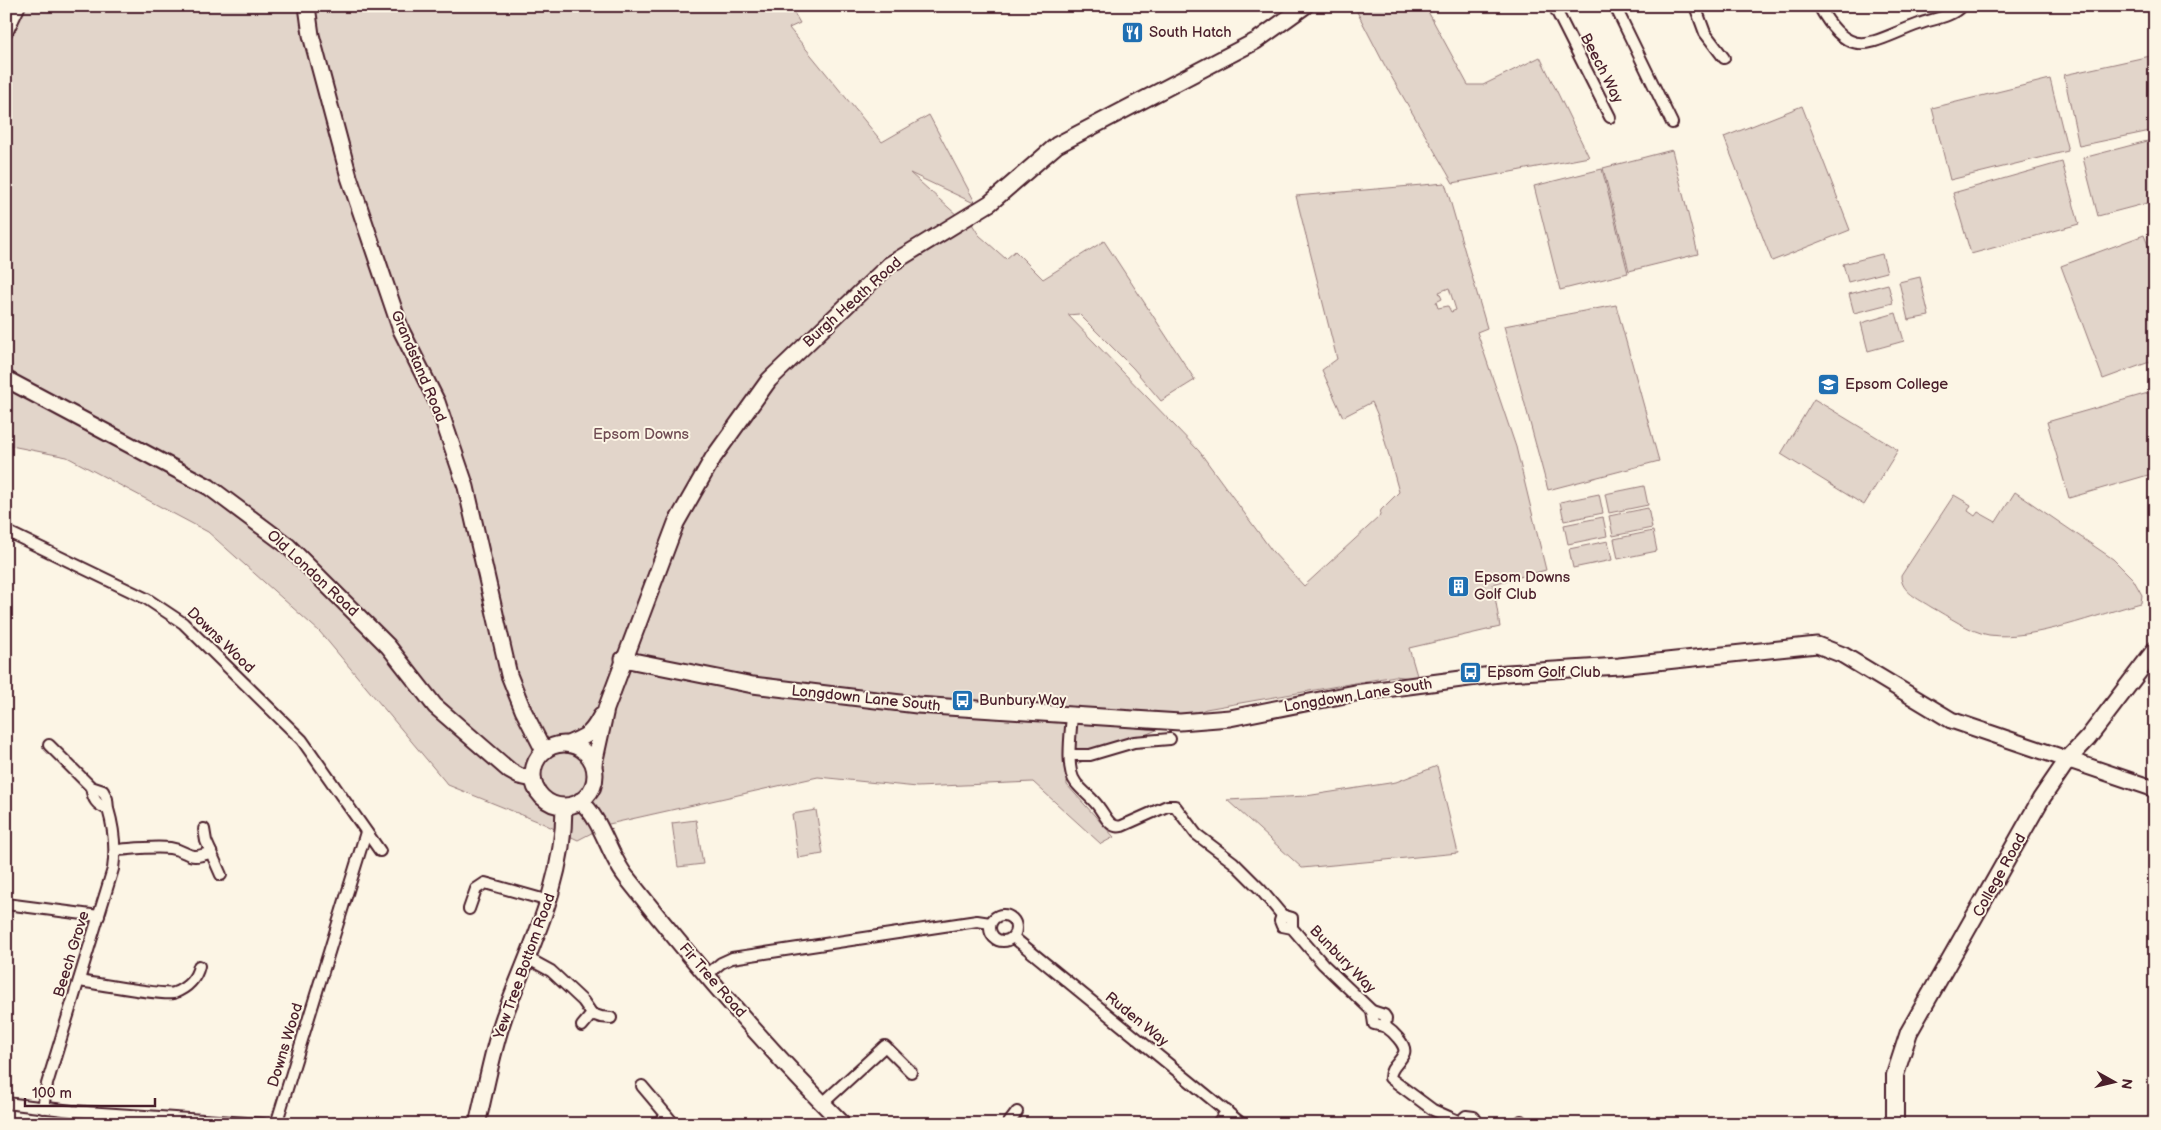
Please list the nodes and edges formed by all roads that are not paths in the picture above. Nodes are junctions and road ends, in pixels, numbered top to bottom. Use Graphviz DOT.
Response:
graph roads {
  1 [pos="17,6"];
  2 [pos="308,6"];
  3 [pos="1305,6"];
  4 [pos="1554,6"];
  5 [pos="1615,6"];
  6 [pos="1695,6"];
  7 [pos="1819,6"];
  8 [pos="1962,6"];
  9 [pos="6,29"];
  10 [pos="1724,58"];
  11 [pos="1610,117"];
  12 [pos="1672,123"];
  13 [pos="6,379"];
  14 [pos="6,531"];
  15 [pos="2155,650"];
  16 [pos="623,659"];
  17 [pos="606,709"];
  18 [pos="1072,715"];
  19 [pos="1170,739"];
  20 [pos="568,744"];
  21 [pos="49,745"];
  22 [pos="544,751"];
  23 [pos="1070,754"];
  24 [pos="2069,758"];
  25 [pos="594,764"];
  26 [pos="533,779"];
  27 [pos="594,786"];
  28 [pos="2155,788"];
  29 [pos="580,801"];
  30 [pos="564,807"];
  31 [pos="598,826"];
  32 [pos="204,830"];
  33 [pos="366,832"];
  34 [pos="115,850"];
  35 [pos="380,851"];
  36 [pos="210,852"];
  37 [pos="221,875"];
  38 [pos="549,901"];
  39 [pos="6,904"];
  40 [pos="469,909"];
  41 [pos="99,916"];
  42 [pos="990,923"];
  43 [pos="1013,937"];
  44 [pos="528,959"];
  45 [pos="198,966"];
  46 [pos="708,974"];
  47 [pos="79,980"];
  48 [pos="592,1014"];
  49 [pos="611,1018"];
  50 [pos="582,1026"];
  51 [pos="911,1072"];
  52 [pos="642,1086"];
  53 [pos="6,1103"];
  54 [pos="822,1103"];
  55 [pos="43,1108"];
  56 [pos="1227,1111"];
  57 [pos="1017,1112"];
  58 [pos="666,1115"];
  59 [pos="1458,1122"];
  60 [pos="263,1124"];
  61 [pos="278,1124"];
  62 [pos="477,1124"];
  63 [pos="659,1124"];
  64 [pos="674,1124"];
  65 [pos="843,1124"];
  66 [pos="1008,1124"];
  67 [pos="1217,1124"];
  68 [pos="1242,1124"];
  69 [pos="1479,1124"];
  70 [pos="1895,1124"];
  1 -- 9 [label="main road"];
  2 -- 22 [label="main road, Grandstand Road"];
  3 -- 16 [label="main road, Burgh Heath Road"];
  4 -- 11 [label="street, Beech Way"];
  5 -- 12 [label="street"];
  6 -- 10 [label="street"];
  7 -- 8 [label="street"];
  13 -- 26 [label="main road, Old London Road"];
  14 -- 33 [label="street, Downs Wood"];
  15 -- 24 [label="main road, College Road"];
  16 -- 17 [label="main road, Burgh Heath Road"];
  16 -- 18 [label="main road, Longdown Lane South"];
  17 -- 20 [label="main road, Burgh Heath Road"];
  17 -- 25 [label="main road, Burgh Heath Road"];
  18 -- 23 [label="street, Bunbury Way"];
  18 -- 24 [label="main road, Longdown Lane South"];
  19 -- 23 [label="street"];
  20 -- 22 [label="main road"];
  20 -- 25 [label="main road"];
  21 -- 34 [label="street, Beech Grove"];
  22 -- 26 [label="main road"];
  23 -- 59 [label="street, Bunbury Way"];
  24 -- 28 [label="main road, Longdown Lane South"];
  24 -- 70 [label="main road, College Road"];
  25 -- 27 [label="main road"];
  26 -- 30 [label="main road"];
  27 -- 29 [label="main road"];
  27 -- 31 [label="main road, Fir Tree Road"];
  29 -- 30 [label="main road"];
  29 -- 31 [label="main road, Fir Tree Road"];
  30 -- 38 [label="main road, Yew Tree Bottom Road"];
  31 -- 46 [label="main road, Fir Tree Road"];
  32 -- 36 [label="street"];
  33 -- 35 [label="street, Downs Wood"];
  33 -- 61 [label="street, Downs Wood"];
  34 -- 36 [label="street"];
  34 -- 41 [label="street, Beech Grove"];
  36 -- 37 [label="street"];
  38 -- 40 [label="street"];
  38 -- 44 [label="main road, Yew Tree Bottom Road"];
  39 -- 41 [label="street"];
  41 -- 47 [label="street, Beech Grove"];
  42 -- 43 [label="street"];
  42 -- 43 [label="street"];
  42 -- 46 [label="street"];
  43 -- 56 [label="street, Ruden Way"];
  44 -- 48 [label="street"];
  44 -- 62 [label="main road, Yew Tree Bottom Road"];
  45 -- 47 [label="street"];
  46 -- 54 [label="main road, Fir Tree Road"];
  47 -- 55 [label="street, Beech Grove"];
  48 -- 49 [label="street"];
  48 -- 50 [label="street"];
  51 -- 54 [label="street"];
  52 -- 58 [label="street"];
  53 -- 55 [label="street"];
  54 -- 65 [label="main road, Fir Tree Road"];
  55 -- 60 [label="street"];
  56 -- 67 [label="street"];
  56 -- 68 [label="street, Ruden Way"];
  57 -- 66 [label="street"];
  58 -- 63 [label="street"];
  58 -- 64 [label="street"];
  59 -- 69 [label="street, Bunbury Way"];
}
